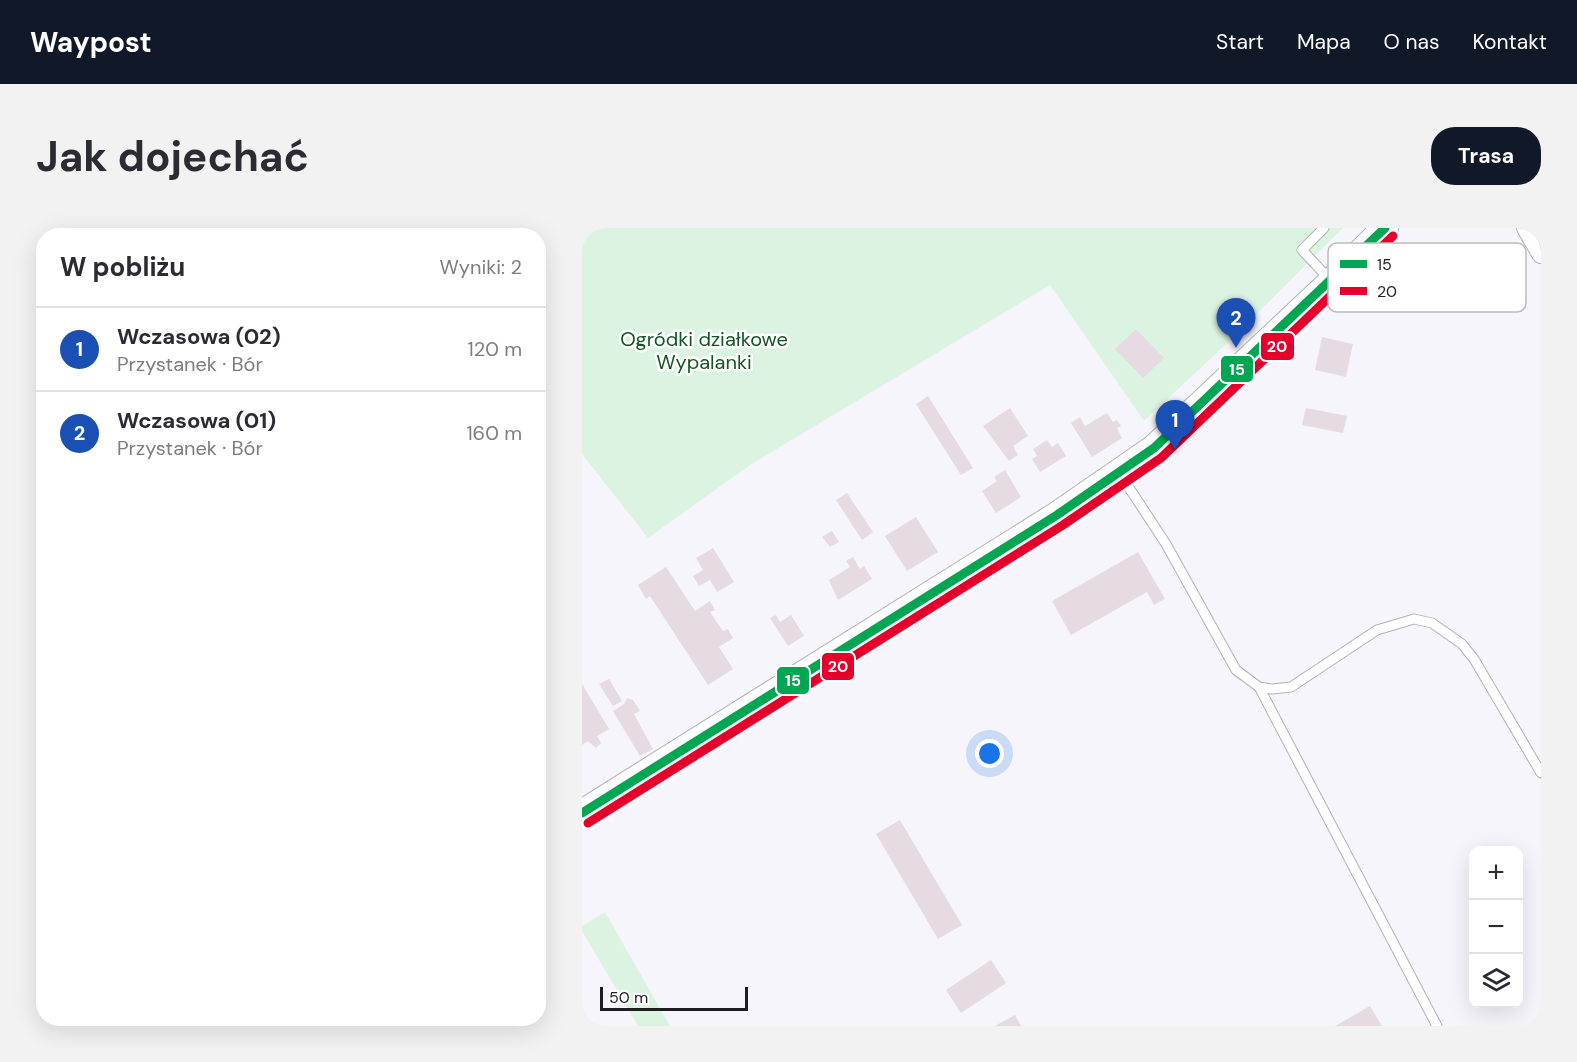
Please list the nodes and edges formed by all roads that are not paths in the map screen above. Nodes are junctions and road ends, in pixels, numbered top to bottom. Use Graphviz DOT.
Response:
graph roads {
  1 [pos="1324,228"];
  2 [pos="1385,228"];
  3 [pos="1526,228"];
  4 [pos="1370,243"];
  5 [pos="1541,254"];
  6 [pos="1328,279"];
  7 [pos="1328,285"];
  8 [pos="1119,472"];
  9 [pos="1259,687"];
  10 [pos="1541,773"];
  11 [pos="582,813"];
  12 [pos="1437,1026"];
  1 -- 6 [label="lane"];
  2 -- 4 [label="street"];
  3 -- 5 [label="street"];
  7 -- 8 [label="street"];
  8 -- 9 [label="lane"];
  8 -- 11 [label="street"];
  9 -- 10 [label="lane"];
  9 -- 12 [label="lane"];
}
